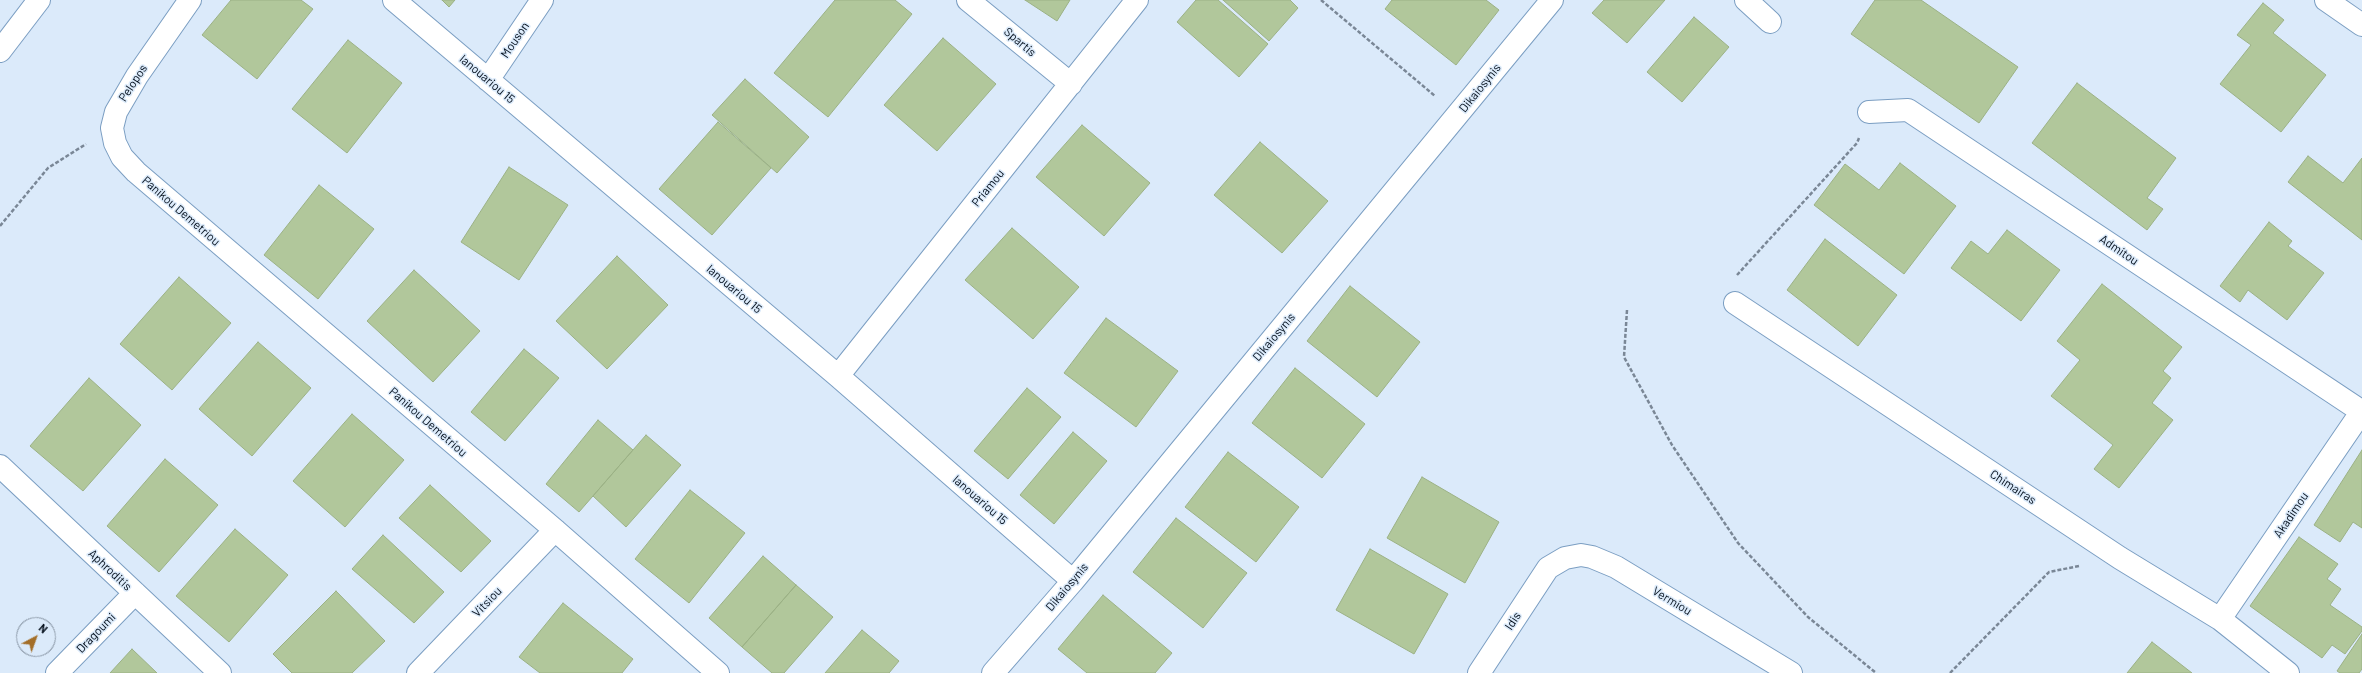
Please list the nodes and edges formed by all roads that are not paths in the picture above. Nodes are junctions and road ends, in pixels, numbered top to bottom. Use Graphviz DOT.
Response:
graph roads {
  1 [pos="39,0"];
  2 [pos="190,0"];
  3 [pos="394,0"];
  4 [pos="542,0"];
  5 [pos="968,0"];
  6 [pos="1137,0"];
  7 [pos="1552,0"];
  8 [pos="1746,0"];
  9 [pos="2326,0"];
  10 [pos="1770,22"];
  11 [pos="2362,25"];
  12 [pos="0,51"];
  13 [pos="488,80"];
  14 [pos="1071,84"];
  15 [pos="1869,112"];
  16 [pos="136,172"];
  17 [pos="1735,303"];
  18 [pos="838,376"];
  19 [pos="2362,411"];
  20 [pos="0,466"];
  21 [pos="555,530"];
  22 [pos="1548,568"];
  23 [pos="1073,580"];
  24 [pos="135,593"];
  25 [pos="2220,619"];
  26 [pos="57,673"];
  27 [pos="220,673"];
  28 [pos="418,673"];
  29 [pos="718,673"];
  30 [pos="993,673"];
  31 [pos="1479,673"];
  32 [pos="1791,673"];
  33 [pos="2288,673"];
  1 -- 12 [label="street"];
  2 -- 16 [label="street, Pelopos"];
  3 -- 13 [label="street, Ianouariou 15"];
  4 -- 13 [label="street, Mouson"];
  5 -- 14 [label="street, Spartis"];
  6 -- 14 [label="street, Priamou"];
  7 -- 23 [label="street, Dikaiosynis"];
  8 -- 10 [label="street"];
  9 -- 11 [label="street"];
  13 -- 18 [label="street, Ianouariou 15"];
  14 -- 18 [label="street, Priamou"];
  15 -- 19 [label="street, Admitou"];
  16 -- 21 [label="street, Panikou Demetriou"];
  17 -- 25 [label="street, Chimairas"];
  18 -- 23 [label="street, Ianouariou 15"];
  19 -- 25 [label="street, Akadimou"];
  20 -- 24 [label="street, Aphroditis"];
  21 -- 28 [label="street, Vitsiou"];
  21 -- 29 [label="street, Panikou Demetriou"];
  22 -- 31 [label="street, Idis"];
  22 -- 32 [label="street, Vermiou"];
  23 -- 30 [label="street, Dikaiosynis"];
  24 -- 26 [label="street, Dragoumi"];
  24 -- 27 [label="street, Aphroditis"];
  25 -- 33 [label="street, Chimairas"];
}
